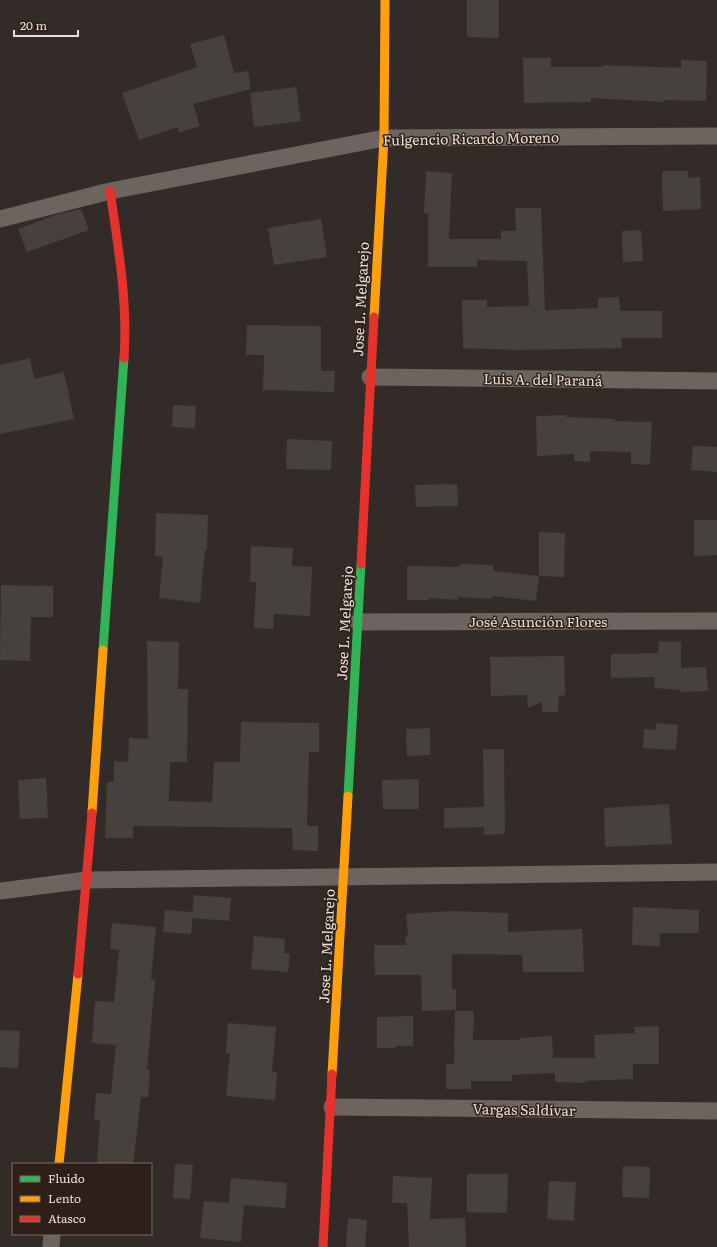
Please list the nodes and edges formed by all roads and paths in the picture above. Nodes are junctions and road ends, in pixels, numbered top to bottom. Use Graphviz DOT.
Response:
graph roads {
  1 [pos="384,0"];
  2 [pos="717,136"];
  3 [pos="384,138"];
  4 [pos="110,191"];
  5 [pos="0,219"];
  6 [pos="370,377"];
  7 [pos="717,381"];
  8 [pos="717,621"];
  9 [pos="358,622"];
  10 [pos="717,872"];
  11 [pos="344,877"];
  12 [pos="87,880"];
  13 [pos="0,891"];
  14 [pos="332,1107"];
  15 [pos="717,1111"];
  16 [pos="59,1163"];
  17 [pos="52,1235"];
  18 [pos="51,1247"];
  19 [pos="323,1247"];
  1 -- 3 [label="street, Jose L. Melgarejo"];
  2 -- 3 [label="street, Fulgencio Ricardo Moreno"];
  3 -- 4 [label="street, Fulgencio Ricardo Moreno"];
  3 -- 6 [label="street, Jose L. Melgarejo"];
  4 -- 5 [label="street, Fulgencio Ricardo Moreno"];
  4 -- 12 [label="street"];
  6 -- 7 [label="street, Luis A. del Paraná"];
  6 -- 9 [label="street, Jose L. Melgarejo"];
  8 -- 9 [label="street, José Asunción Flores"];
  9 -- 11 [label="street, Jose L. Melgarejo"];
  10 -- 11 [label="street"];
  11 -- 12 [label="street"];
  11 -- 14 [label="street, Jose L. Melgarejo"];
  12 -- 13 [label="street"];
  12 -- 16 [label="street"];
  14 -- 15 [label="street, Vargas Saldívar"];
  14 -- 19 [label="street, Jose L. Melgarejo"];
  17 -- 18 [label="street"];
}
